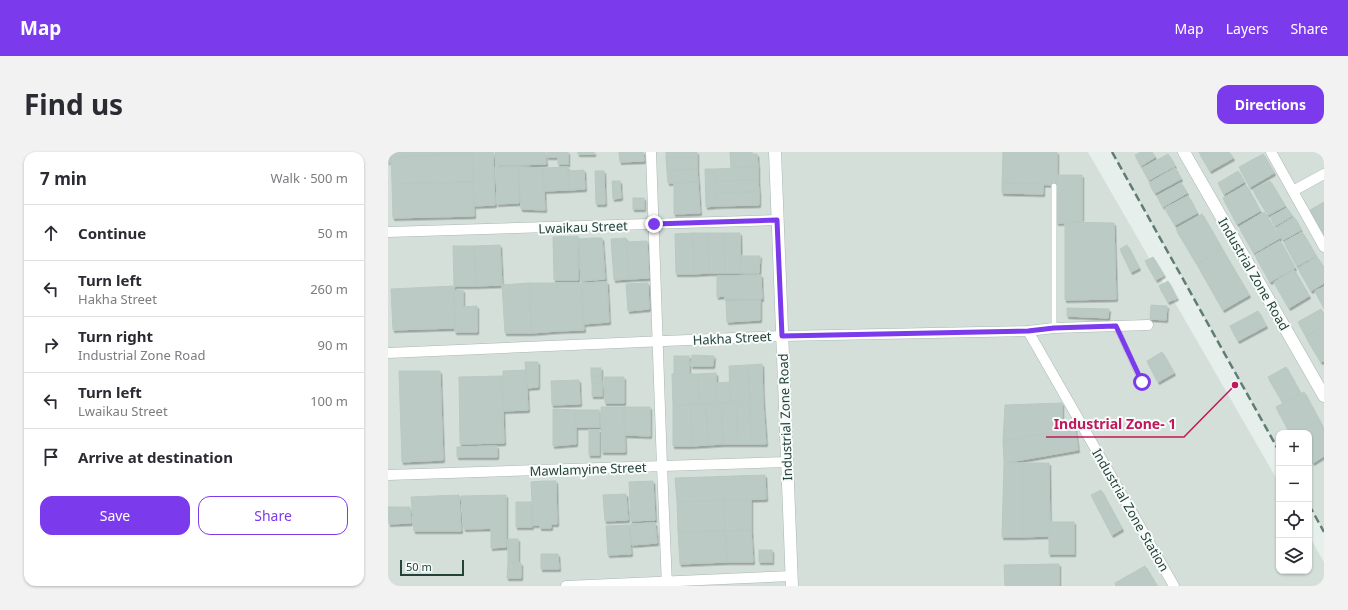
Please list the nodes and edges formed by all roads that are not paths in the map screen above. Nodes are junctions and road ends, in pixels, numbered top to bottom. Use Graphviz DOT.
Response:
graph roads {
  1 [pos="651,152"];
  2 [pos="775,152"];
  3 [pos="1184,152"];
  4 [pos="1271,152"];
  5 [pos="1324,174"];
  6 [pos="1054,186"];
  7 [pos="1293,192"];
  8 [pos="777,220"];
  9 [pos="654,224"];
  10 [pos="388,232"];
  11 [pos="1324,247"];
  12 [pos="1148,325"];
  13 [pos="1116,326"];
  14 [pos="1054,328"];
  15 [pos="1028,331"];
  16 [pos="782,336"];
  17 [pos="658,342"];
  18 [pos="388,353"];
  19 [pos="1142,382"];
  20 [pos="1324,396"];
  21 [pos="787,462"];
  22 [pos="662,466"];
  23 [pos="388,475"];
  24 [pos="792,581"];
  25 [pos="667,584"];
  26 [pos="566,586"];
  27 [pos="1174,586"];
  1 -- 9 [label="street"];
  2 -- 8 [label="street, Industrial Zone Road"];
  3 -- 20 [label="street, Industrial Zone Road"];
  4 -- 7 [label="street"];
  5 -- 7 [label="street"];
  6 -- 14 [label="lane"];
  7 -- 11 [label="street"];
  8 -- 9 [label="street, Lwaikau Street"];
  8 -- 16 [label="street, Industrial Zone Road"];
  9 -- 10 [label="street, Lwaikau Street"];
  9 -- 17 [label="street"];
  12 -- 13 [label="street, Hakha Street"];
  13 -- 14 [label="street, Hakha Street"];
  13 -- 19 [label="lane"];
  14 -- 15 [label="street, Hakha Street"];
  15 -- 16 [label="street, Hakha Street"];
  15 -- 27 [label="street, Industrial Zone Station"];
  16 -- 17 [label="street, Hakha Street"];
  16 -- 21 [label="street, Industrial Zone Road"];
  17 -- 18 [label="street, Hakha Street"];
  17 -- 22 [label="street"];
  21 -- 22 [label="street, Mawlamyine Street"];
  21 -- 24 [label="street, Industrial Zone Road"];
  22 -- 23 [label="street, Mawlamyine Street"];
  22 -- 25 [label="street"];
  24 -- 25 [label="street"];
  25 -- 26 [label="street"];
}
